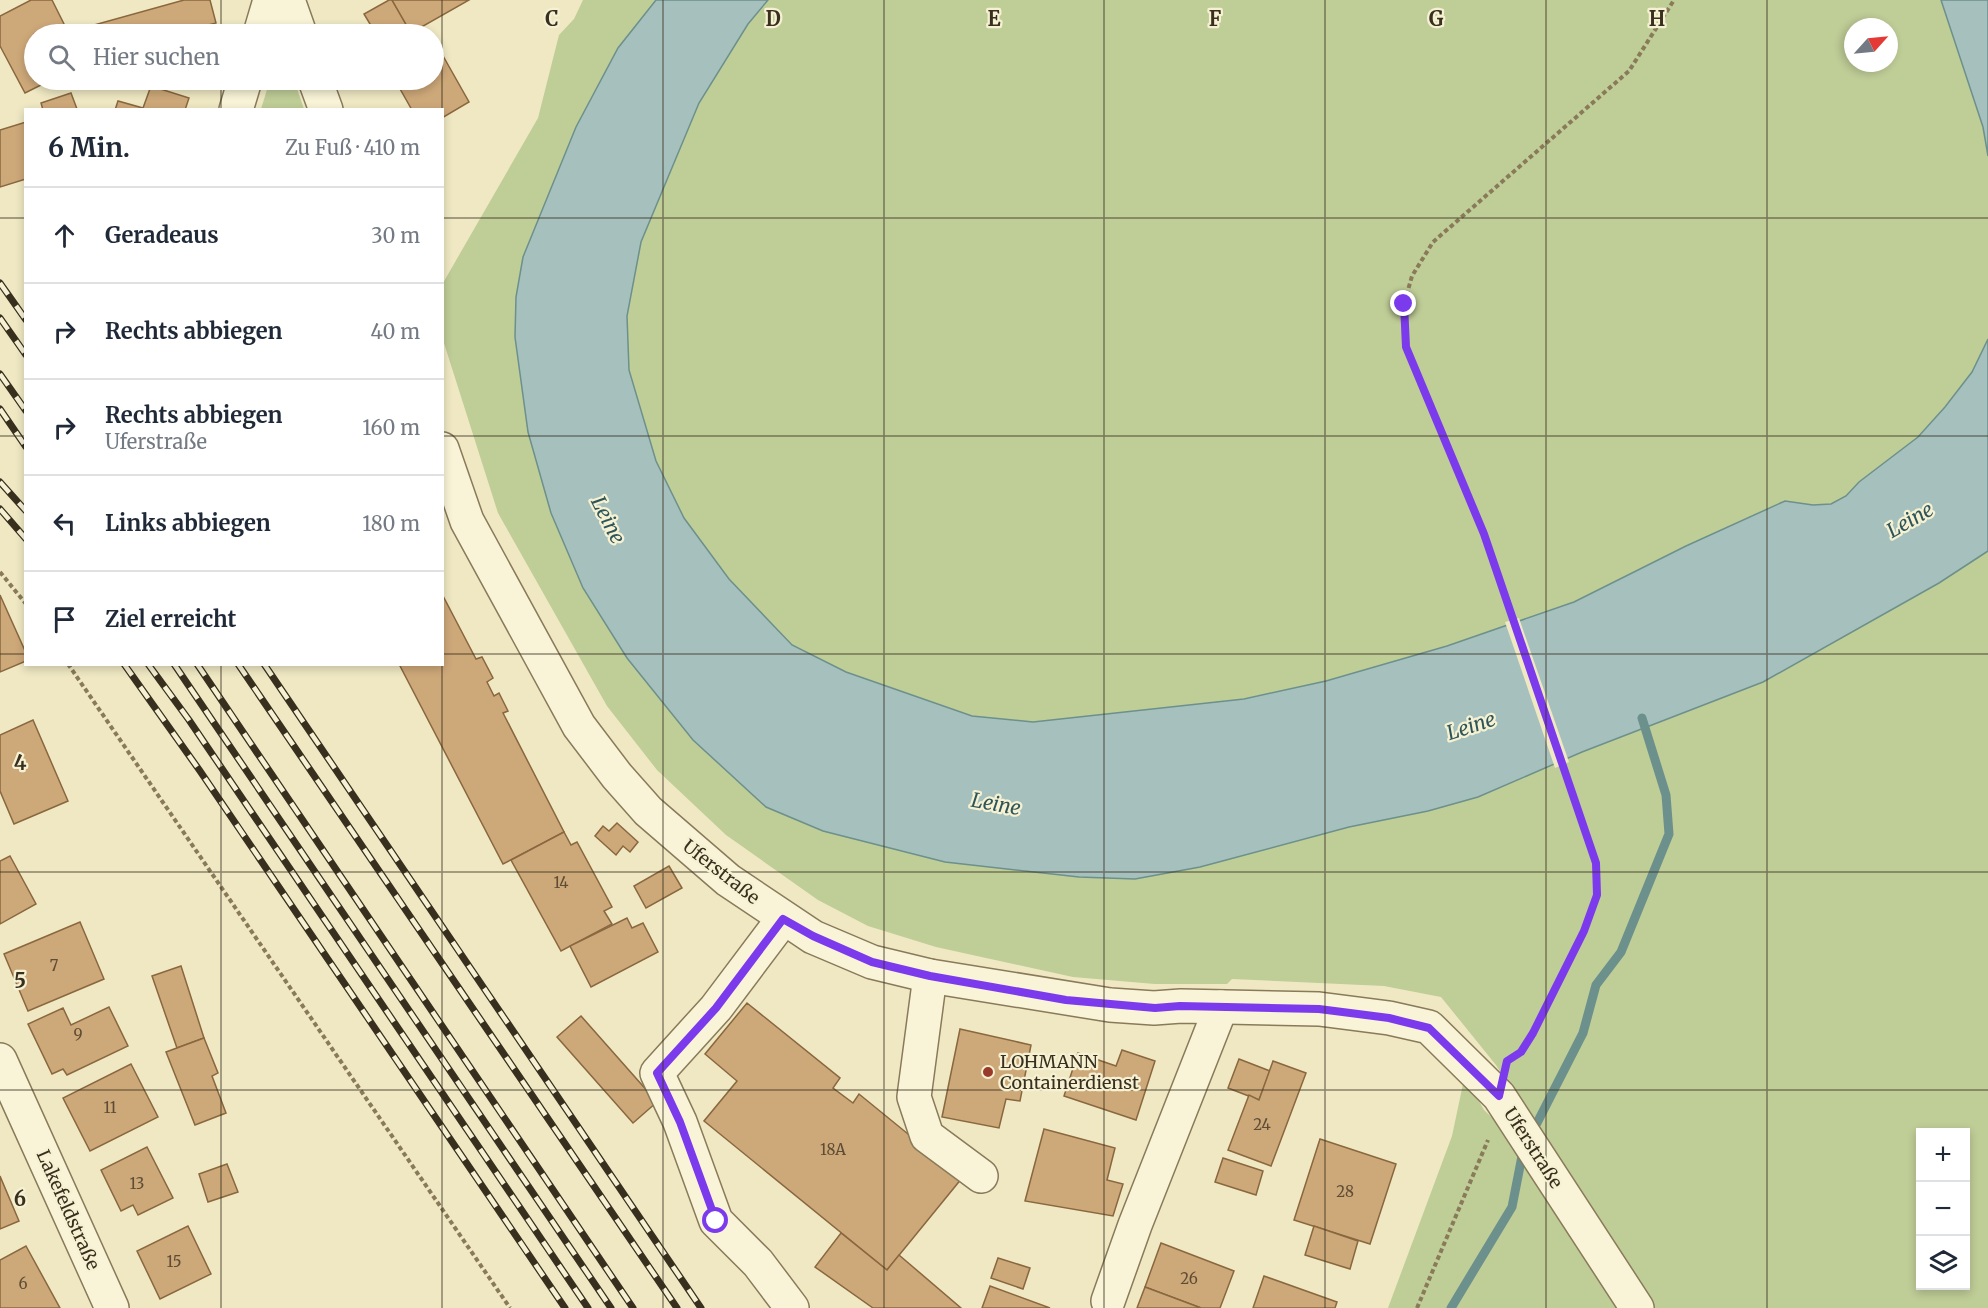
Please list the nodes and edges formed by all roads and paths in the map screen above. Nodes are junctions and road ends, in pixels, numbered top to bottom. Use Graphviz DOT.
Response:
graph roads {
  1 [pos="270,0"];
  2 [pos="288,0"];
  3 [pos="1674,0"];
  4 [pos="263,24"];
  5 [pos="296,24"];
  6 [pos="242,90"];
  7 [pos="319,90"];
  8 [pos="237,108"];
  9 [pos="325,108"];
  10 [pos="444,455"];
  11 [pos="0,572"];
  12 [pos="24,602"];
  13 [pos="69,666"];
  14 [pos="783,919"];
  15 [pos="930,976"];
  16 [pos="1221,1007"];
  17 [pos="0,1060"];
  18 [pos="1499,1096"];
  19 [pos="12,1115"];
  20 [pos="981,1176"];
  21 [pos="1108,1301"];
  22 [pos="112,1308"];
  23 [pos="510,1308"];
  24 [pos="792,1308"];
  25 [pos="1417,1308"];
  26 [pos="1637,1308"];
  1 -- 4 [label="street"];
  2 -- 5 [label="street"];
  3 -- 18 [label="path"];
  6 -- 8 [label="street"];
  7 -- 9 [label="street"];
  10 -- 14 [label="street, Uferstraße"];
  11 -- 12 [label="path"];
  13 -- 23 [label="path"];
  14 -- 15 [label="street, Uferstraße"];
  14 -- 24 [label="street"];
  15 -- 16 [label="street, Uferstraße"];
  15 -- 20 [label="street"];
  16 -- 18 [label="street, Uferstraße"];
  16 -- 21 [label="street"];
  17 -- 19 [label="street, Lakefeldstraße"];
  18 -- 25 [label="path"];
  18 -- 26 [label="street, Uferstraße"];
  19 -- 22 [label="street, Lakefeldstraße"];
}
